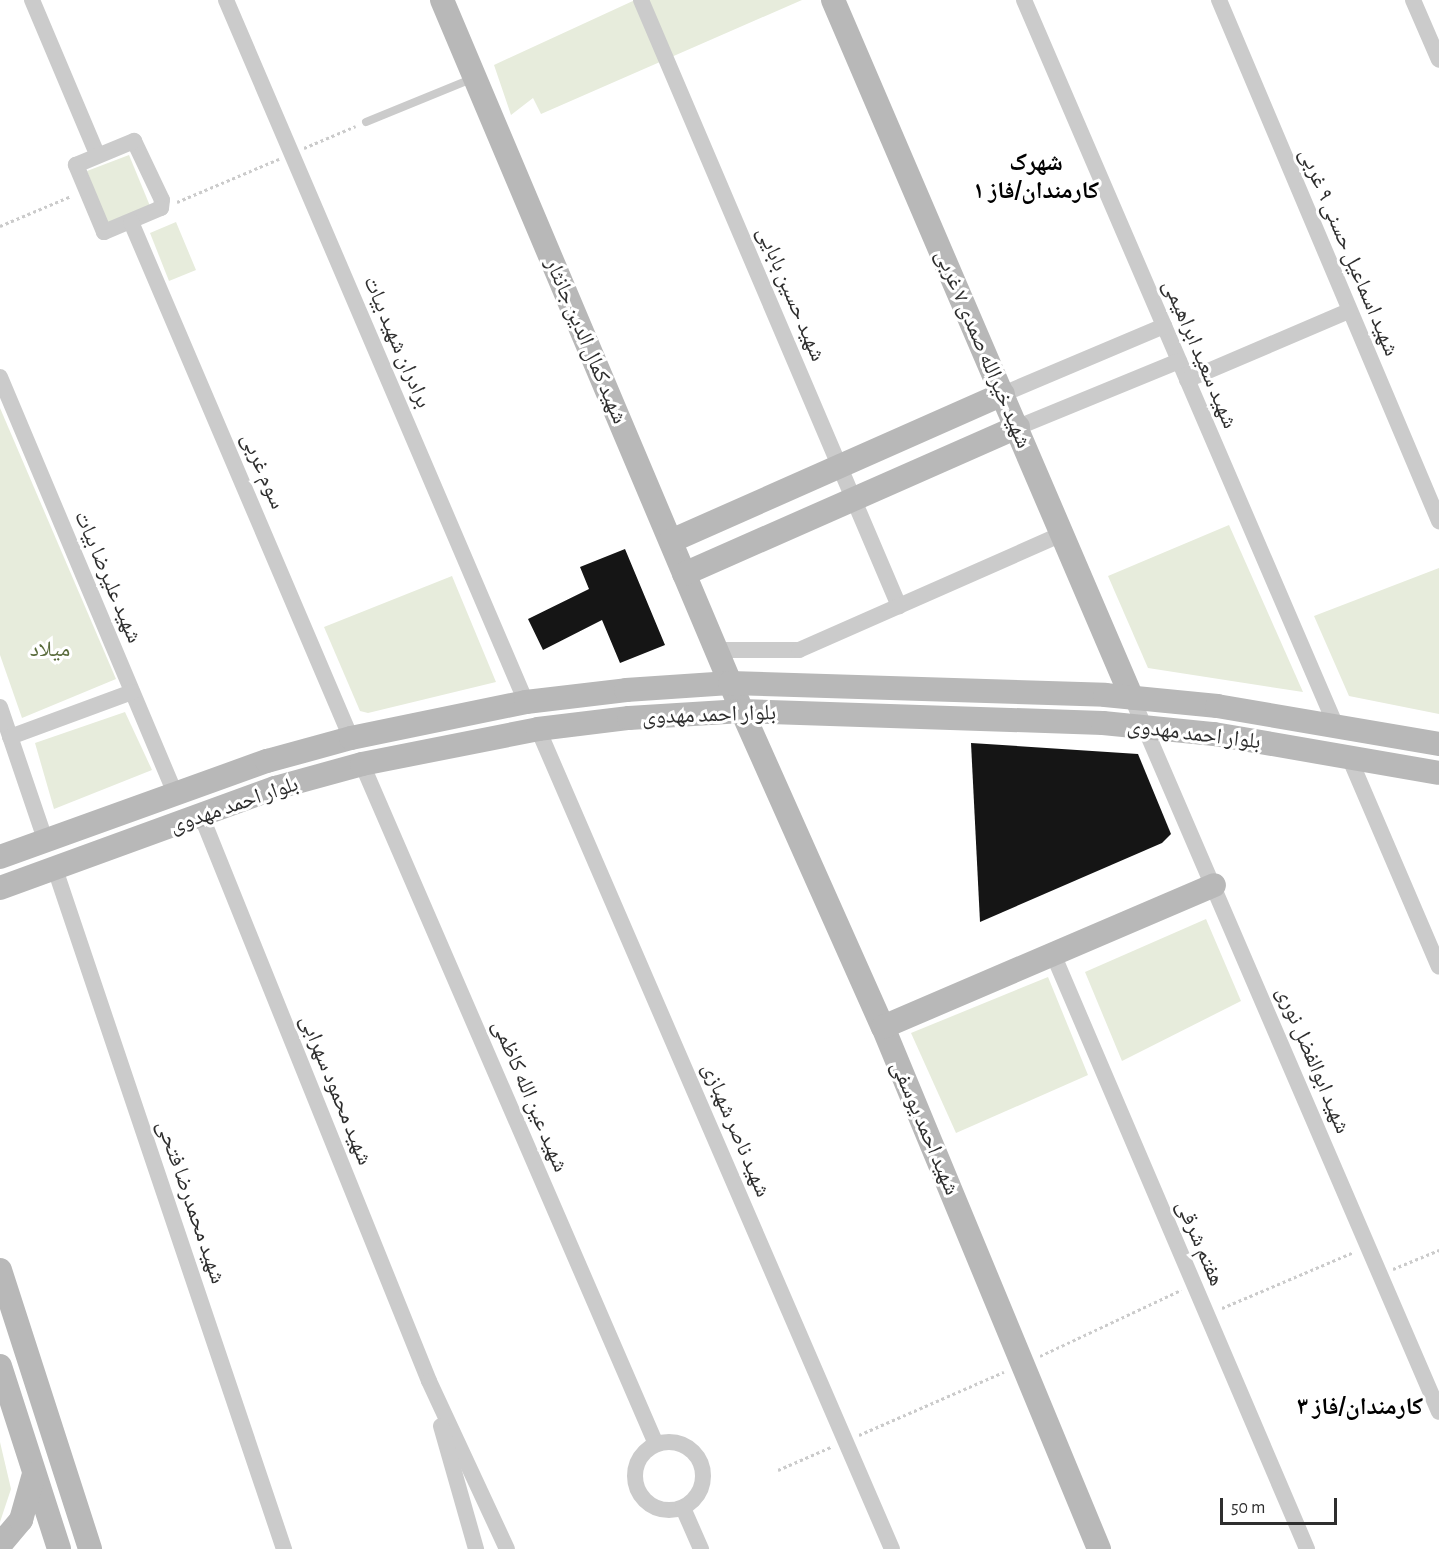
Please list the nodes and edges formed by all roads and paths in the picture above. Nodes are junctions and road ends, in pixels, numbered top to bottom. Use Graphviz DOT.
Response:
graph roads {
  1 [pos="32,0"];
  2 [pos="226,0"];
  3 [pos="442,0"];
  4 [pos="641,0"];
  5 [pos="833,0"];
  6 [pos="1024,0"];
  7 [pos="1219,0"];
  8 [pos="1413,0"];
  9 [pos="1439,60"];
  10 [pos="475,77"];
  11 [pos="366,122"];
  12 [pos="292,153"];
  13 [pos="97,154"];
  14 [pos="84,191"];
  15 [pos="161,208"];
  16 [pos="131,222"];
  17 [pos="0,226"];
  18 [pos="1349,310"];
  19 [pos="1164,326"];
  20 [pos="1179,361"];
  21 [pos="0,377"];
  22 [pos="1187,380"];
  23 [pos="1003,394"];
  24 [pos="1018,427"];
  25 [pos="840,465"];
  26 [pos="854,499"];
  27 [pos="1439,521"];
  28 [pos="1062,534"];
  29 [pos="670,541"];
  30 [pos="684,574"];
  31 [pos="899,606"];
  32 [pos="717,650"];
  33 [pos="730,683"];
  34 [pos="132,692"];
  35 [pos="1132,698"];
  36 [pos="526,702"];
  37 [pos="0,707"];
  38 [pos="742,711"];
  39 [pos="1144,726"];
  40 [pos="1336,726"];
  41 [pos="538,729"];
  42 [pos="10,737"];
  43 [pos="351,738"];
  44 [pos="1439,744"];
  45 [pos="1349,757"];
  46 [pos="362,764"];
  47 [pos="1439,773"];
  48 [pos="176,794"];
  49 [pos="201,815"];
  50 [pos="46,842"];
  51 [pos="0,857"];
  52 [pos="55,869"];
  53 [pos="1214,885"];
  54 [pos="0,888"];
  55 [pos="1053,954"];
  56 [pos="1439,967"];
  57 [pos="883,1027"];
  58 [pos="1368,1246"];
  59 [pos="1439,1250"];
  60 [pos="0,1270"];
  61 [pos="1380,1275"];
  62 [pos="1194,1284"];
  63 [pos="1207,1315"];
  64 [pos="1023,1364"];
  65 [pos="0,1366"];
  66 [pos="429,1382"];
  67 [pos="1439,1412"];
  68 [pos="846,1441"];
  69 [pos="656,1444"];
  70 [pos="778,1470"];
  71 [pos="35,1472"];
  72 [pos="683,1508"];
  73 [pos="491,1511"];
  74 [pos="467,1519"];
  75 [pos="0,1545"];
  76 [pos="58,1549"];
  77 [pos="90,1549"];
  78 [pos="284,1549"];
  79 [pos="476,1549"];
  80 [pos="507,1549"];
  81 [pos="701,1549"];
  82 [pos="892,1549"];
  83 [pos="1099,1549"];
  84 [pos="1307,1549"];
  1 -- 13 [label="street"];
  2 -- 12 [label="street, برادران شهید بیات"];
  3 -- 10 [label="main road, شهید کمال الدین جانثار"];
  4 -- 25 [label="street, شهید حسین بابایی"];
  5 -- 23 [label="main road, شهید خیرالله صمدی ۷ غربی"];
  6 -- 19 [label="street, شهید سعید ابراهیمی"];
  7 -- 18 [label="street, شهید اسماعیل حسنی ۹ غربی"];
  8 -- 9 [label="street"];
  10 -- 11 [label="lane"];
  10 -- 29 [label="main road, شهید کمال الدین جانثار"];
  11 -- 12 [label="path"];
  12 -- 15 [label="path"];
  12 -- 36 [label="street, برادران شهید بیات"];
  13 -- 14 [label="street"];
  13 -- 15 [label="street"];
  14 -- 16 [label="street"];
  14 -- 17 [label="path"];
  15 -- 16 [label="street"];
  16 -- 43 [label="street, سوم غربی"];
  18 -- 22 [label="street"];
  18 -- 27 [label="street, شهید اسماعیل حسنی ۹ غربی"];
  19 -- 20 [label="street, شهید سعید ابراهیمی"];
  19 -- 23 [label="street"];
  20 -- 22 [label="street, شهید سعید ابراهیمی"];
  20 -- 24 [label="street"];
  21 -- 34 [label="street, شهید علیرضا بیات"];
  22 -- 40 [label="street, شهید سعید ابراهیمی"];
  23 -- 24 [label="main road, شهید خیرالله صمدی ۷ غربی"];
  23 -- 25 [label="main road"];
  24 -- 26 [label="main road"];
  24 -- 28 [label="main road, شهید خیرالله صمدی ۷ غربی"];
  25 -- 26 [label="street, شهید حسین بابایی"];
  25 -- 29 [label="main road"];
  26 -- 30 [label="main road"];
  26 -- 31 [label="street, شهید حسین بابایی"];
  28 -- 31 [label="street"];
  28 -- 35 [label="main road, شهید خیرالله صمدی ۷ غربی"];
  29 -- 30 [label="main road, شهید کمال الدین جانثار"];
  30 -- 32 [label="main road, شهید کمال الدین جانثار"];
  31 -- 32 [label="street"];
  32 -- 33 [label="main road, شهید کمال الدین جانثار"];
  33 -- 35 [label="main road, بلوار احمد مهدوی"];
  33 -- 36 [label="main road, بلوار احمد مهدوی"];
  33 -- 38 [label="main road, شهید کمال الدین جانثار"];
  34 -- 42 [label="street"];
  34 -- 48 [label="street, شهید علیرضا بیات"];
  35 -- 39 [label="street, شهید ابوالفضل نوری"];
  35 -- 40 [label="main road, بلوار احمد مهدوی"];
  36 -- 43 [label="main road, بلوار احمد مهدوی"];
  37 -- 42 [label="street"];
  38 -- 39 [label="main road, بلوار احمد مهدوی"];
  38 -- 41 [label="main road, بلوار احمد مهدوی"];
  38 -- 57 [label="main road, شهید احمد یوسفی"];
  39 -- 45 [label="main road, بلوار احمد مهدوی"];
  39 -- 53 [label="street, شهید ابوالفضل نوری"];
  40 -- 44 [label="main road, بلوار احمد مهدوی"];
  41 -- 46 [label="main road, بلوار احمد مهدوی"];
  41 -- 68 [label="street, شهید ناصر شهبازی"];
  42 -- 50 [label="street"];
  43 -- 46 [label="main road"];
  43 -- 48 [label="main road, بلوار احمد مهدوی"];
  45 -- 47 [label="main road, بلوار احمد مهدوی"];
  45 -- 56 [label="street"];
  46 -- 49 [label="main road, بلوار احمد مهدوی"];
  46 -- 69 [label="street, شهید عین الله کاظمی"];
  48 -- 50 [label="main road, بلوار احمد مهدوی"];
  49 -- 52 [label="main road, بلوار احمد مهدوی"];
  49 -- 66 [label="street, شهید محمود سهرابی"];
  50 -- 51 [label="main road, بلوار احمد مهدوی"];
  52 -- 54 [label="main road, بلوار احمد مهدوی"];
  52 -- 78 [label="street, شهید محمدرضا فتحی"];
  53 -- 55 [label="main road"];
  53 -- 58 [label="street, شهید ابوالفضل نوری"];
  55 -- 57 [label="main road"];
  55 -- 62 [label="street, هفتم شرقی"];
  57 -- 64 [label="main road, شهید احمد یوسفی"];
  58 -- 61 [label="street, شهید ابوالفضل نوری"];
  58 -- 63 [label="path"];
  59 -- 61 [label="path"];
  60 -- 77 [label="main road"];
  61 -- 67 [label="street, شهید ابوالفضل نوری"];
  62 -- 63 [label="street, هفتم شرقی"];
  62 -- 64 [label="path"];
  63 -- 84 [label="street, هفتم شرقی"];
  64 -- 68 [label="path"];
  64 -- 83 [label="main road, شهید احمد یوسفی"];
  65 -- 71 [label="main road"];
  66 -- 73 [label="street, شهید محمود سهرابی"];
  66 -- 74 [label="street, شهید محمود سهرابی"];
  68 -- 70 [label="path"];
  68 -- 82 [label="street, شهید ناصر شهبازی"];
  69 -- 72 [label="street"];
  69 -- 72 [label="street"];
  71 -- 75 [label="main road"];
  71 -- 76 [label="main road"];
  72 -- 81 [label="street"];
  73 -- 74 [label="street"];
  73 -- 80 [label="street, شهید محمود سهرابی"];
  74 -- 79 [label="street, شهید محمود سهرابی"];
}
